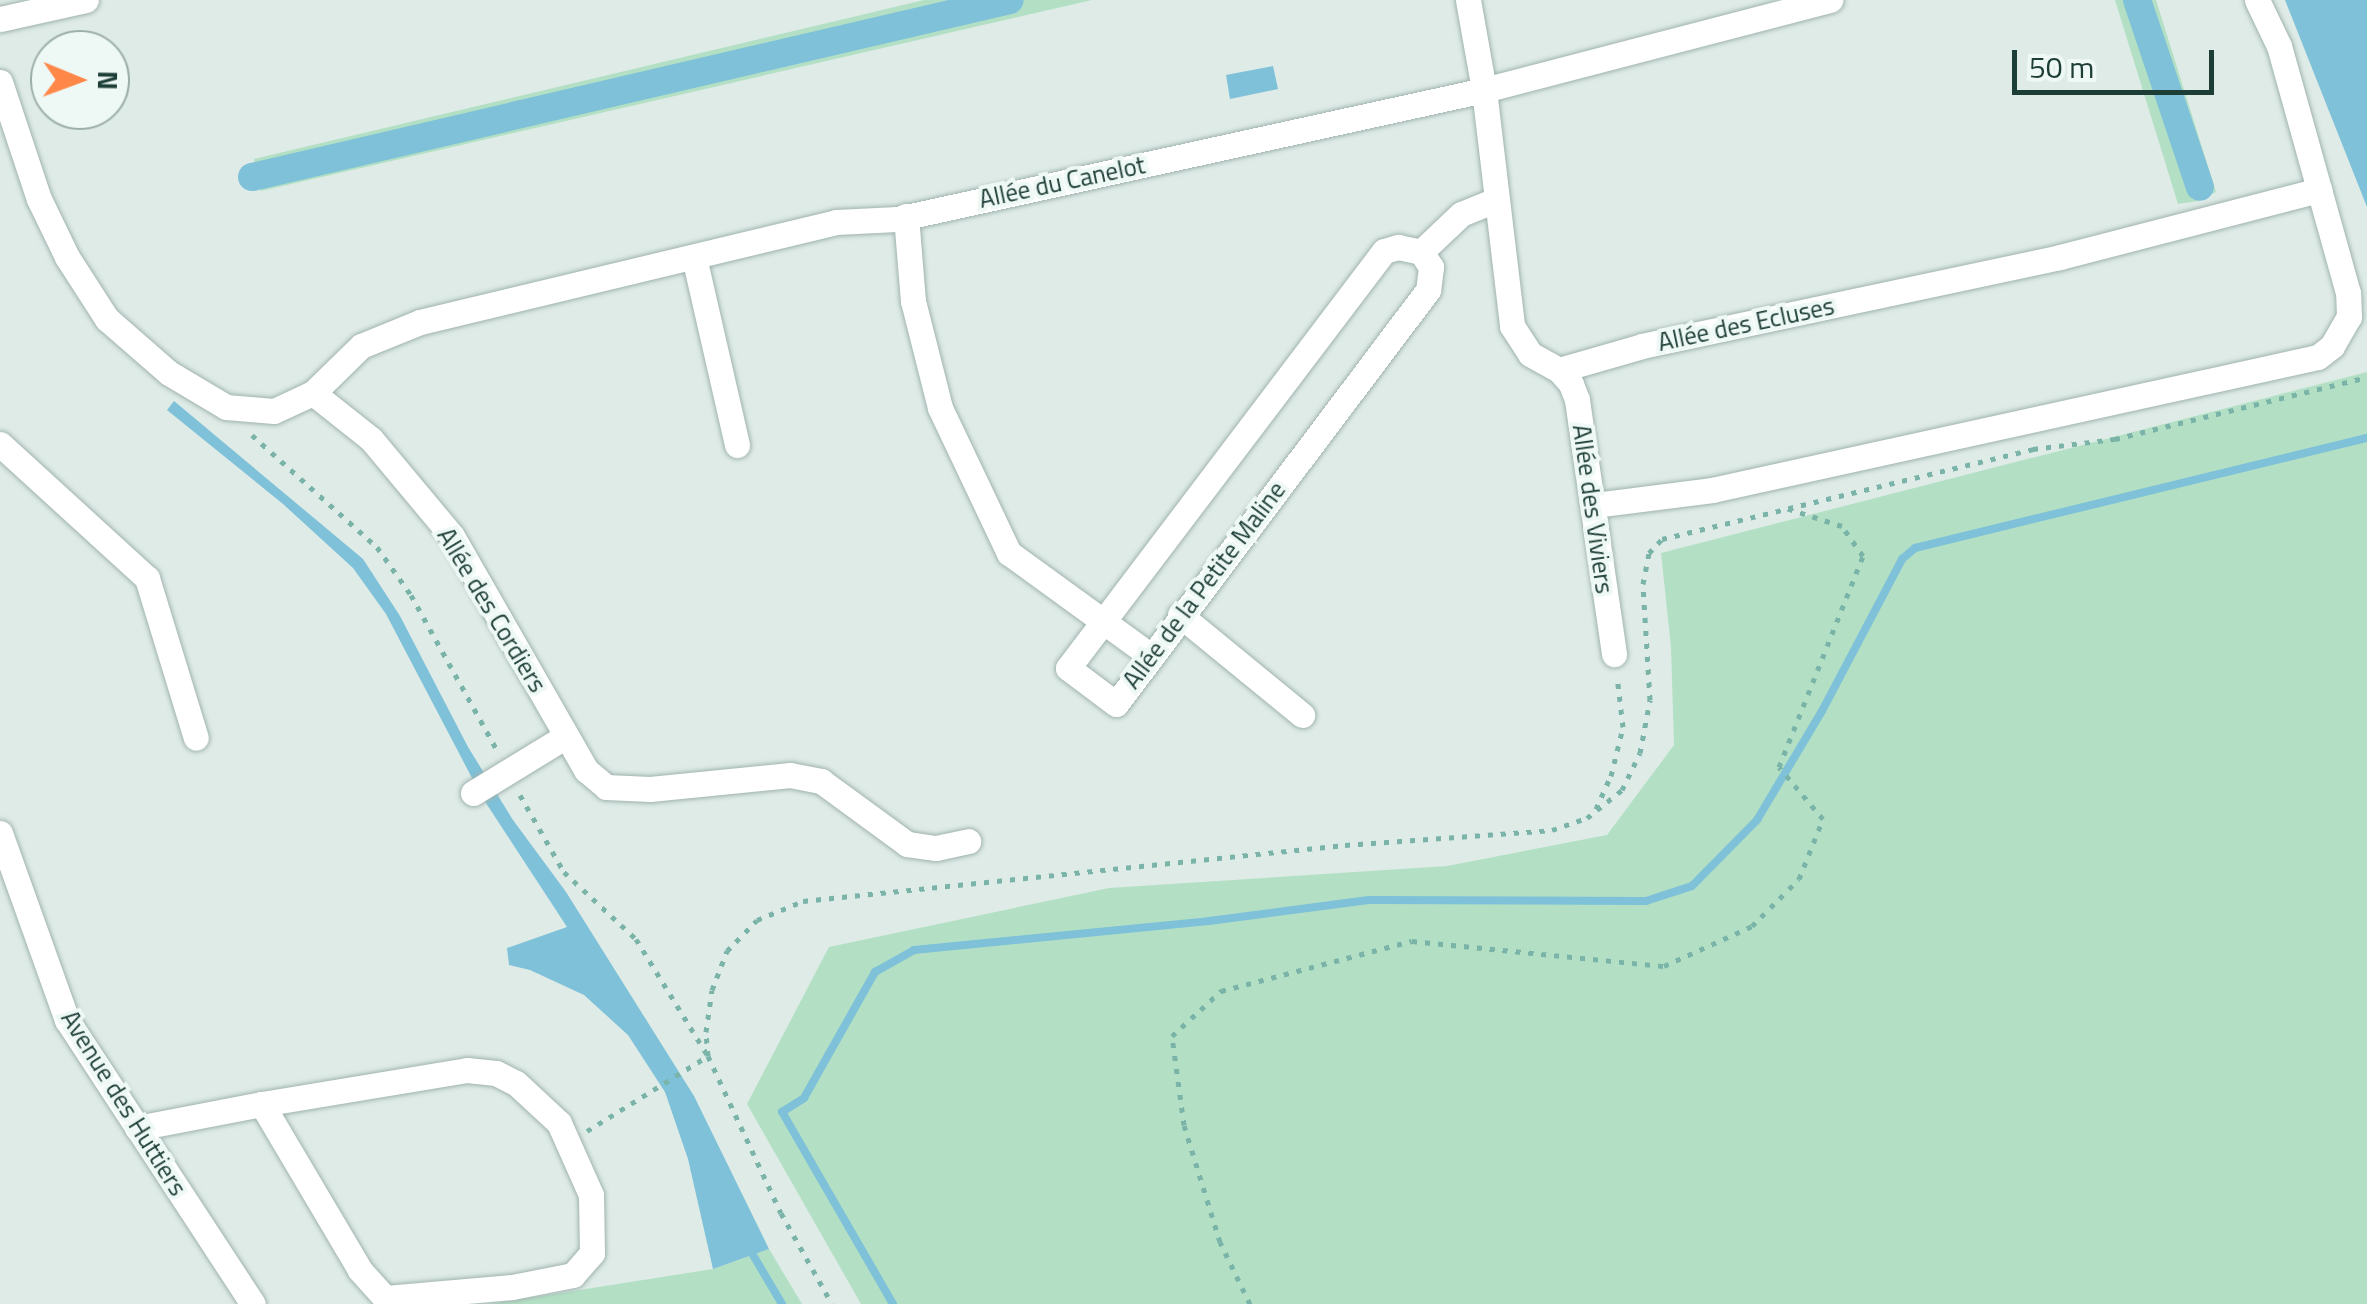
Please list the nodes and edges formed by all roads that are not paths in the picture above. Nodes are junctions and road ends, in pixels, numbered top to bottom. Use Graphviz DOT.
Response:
graph roads {
  1 [pos="86,0"];
  2 [pos="1468,0"];
  3 [pos="1830,0"];
  4 [pos="2257,0"];
  5 [pos="0,19"];
  6 [pos="0,82"];
  7 [pos="1484,90"];
  8 [pos="2320,190"];
  9 [pos="1496,200"];
  10 [pos="906,216"];
  11 [pos="1422,252"];
  12 [pos="694,257"];
  13 [pos="1559,370"];
  14 [pos="313,394"];
  15 [pos="0,444"];
  16 [pos="737,445"];
  17 [pos="1594,504"];
  18 [pos="1180,616"];
  19 [pos="1102,622"];
  20 [pos="1614,654"];
  21 [pos="1151,656"];
  22 [pos="1302,715"];
  23 [pos="566,736"];
  24 [pos="196,738"];
  25 [pos="473,793"];
  26 [pos="0,832"];
  27 [pos="968,841"];
  28 [pos="262,1104"];
  29 [pos="137,1128"];
  30 [pos="253,1304"];
  1 -- 5 [label="street"];
  2 -- 7 [label="street"];
  3 -- 7 [label="street, Allée du Canelot"];
  4 -- 8 [label="street"];
  6 -- 14 [label="street"];
  7 -- 9 [label="street"];
  7 -- 10 [label="street, Allée du Canelot"];
  8 -- 13 [label="street, Allée des Ecluses"];
  8 -- 17 [label="street"];
  9 -- 11 [label="street"];
  9 -- 13 [label="street"];
  10 -- 12 [label="street, Allée du Canelot"];
  10 -- 19 [label="street"];
  11 -- 18 [label="street, Allée de la Petite Maline"];
  11 -- 19 [label="street, Allée de la Petite Maline"];
  12 -- 14 [label="street, Allée du Canelot"];
  12 -- 16 [label="street"];
  13 -- 17 [label="street, Allée des Viviers"];
  14 -- 23 [label="street, Allée des Cordiers"];
  15 -- 24 [label="street"];
  17 -- 20 [label="street, Allée des Viviers"];
  18 -- 21 [label="street, Allée de la Petite Maline"];
  18 -- 22 [label="street"];
  19 -- 21 [label="street"];
  19 -- 21 [label="street, Allée de la Petite Maline"];
  23 -- 25 [label="street"];
  23 -- 27 [label="street, Allée des Cordiers"];
  26 -- 29 [label="street, Avenue des Huttiers"];
  28 -- 28 [label="street"];
  28 -- 29 [label="street"];
  29 -- 30 [label="street, Avenue des Huttiers"];
}
